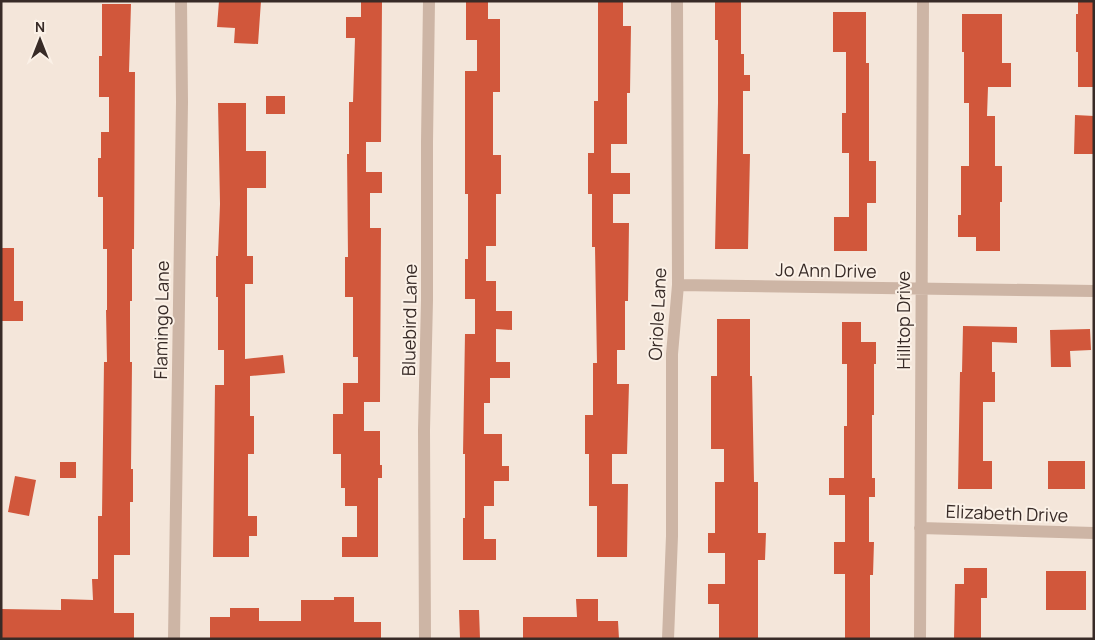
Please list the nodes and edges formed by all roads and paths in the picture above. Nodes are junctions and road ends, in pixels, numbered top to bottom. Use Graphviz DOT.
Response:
graph roads {
  1 [pos="181,1"];
  2 [pos="429,1"];
  3 [pos="677,1"];
  4 [pos="923,1"];
  5 [pos="678,285"];
  6 [pos="921,289"];
  7 [pos="1094,291"];
  8 [pos="920,528"];
  9 [pos="1094,533"];
  10 [pos="668,634"];
  11 [pos="174,639"];
  12 [pos="425,639"];
  13 [pos="920,639"];
  1 -- 11 [label="street, Flamingo Lane"];
  2 -- 12 [label="street, Bluebird Lane"];
  3 -- 5 [label="street, Oriole Lane"];
  4 -- 6 [label="street, Hilltop Drive"];
  5 -- 6 [label="street, Jo Ann Drive"];
  5 -- 10 [label="street, Oriole Lane"];
  6 -- 7 [label="street, Jo Ann Drive"];
  6 -- 8 [label="street, Hilltop Drive"];
  8 -- 9 [label="street, Elizabeth Drive"];
  8 -- 13 [label="street, Hilltop Drive"];
}
